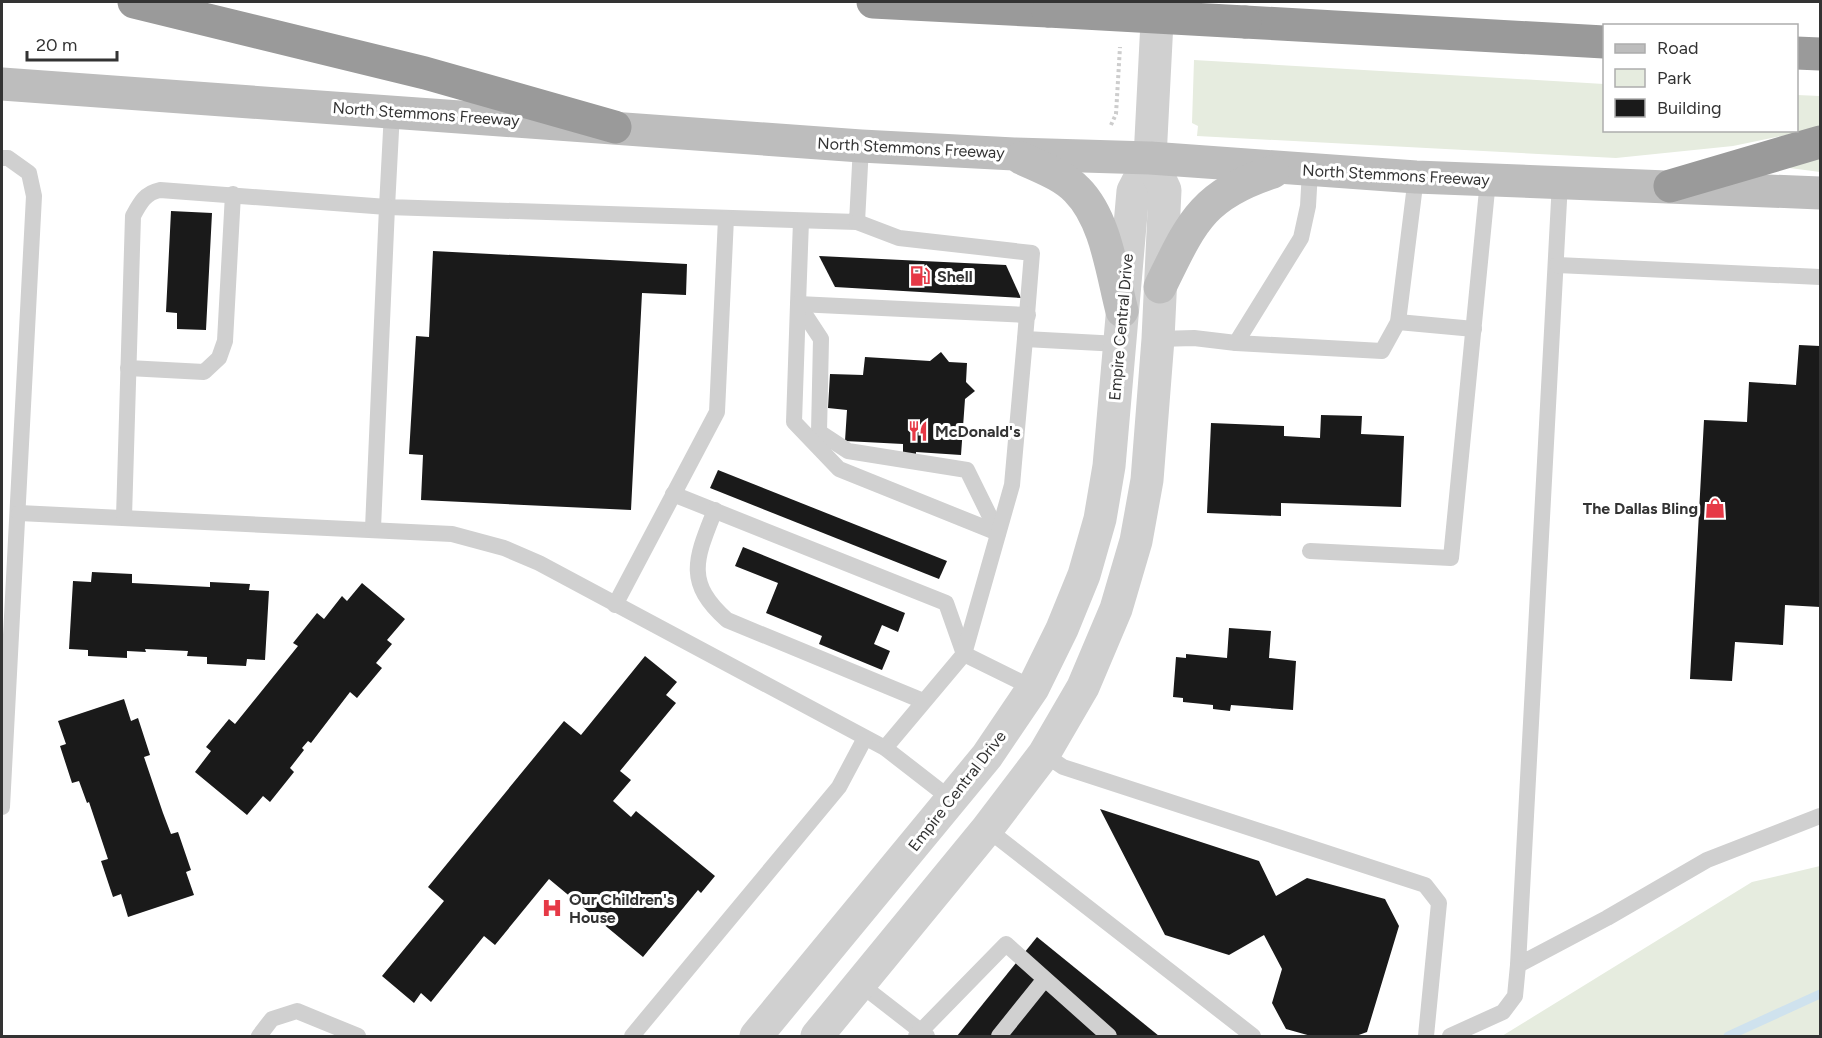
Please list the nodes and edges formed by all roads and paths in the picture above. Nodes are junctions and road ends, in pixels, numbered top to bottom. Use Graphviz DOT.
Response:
graph roads {
  1 [pos="134,2"];
  2 [pos="873,2"];
  3 [pos="1158,2"];
  4 [pos="1120,35"];
  5 [pos="1603,42"];
  6 [pos="1798,53"];
  7 [pos="1821,54"];
  8 [pos="2,84"];
  9 [pos="392,112"];
  10 [pos="1111,126"];
  11 [pos="615,127"];
  12 [pos="1821,142"];
  13 [pos="861,146"];
  14 [pos="1014,154"];
  15 [pos="2,158"];
  16 [pos="1150,158"];
  17 [pos="1296,170"];
  18 [pos="1416,177"];
  19 [pos="1488,180"];
  20 [pos="1560,182"];
  21 [pos="1670,186"];
  22 [pos="1821,193"];
  23 [pos="233,194"];
  24 [pos="387,207"];
  25 [pos="726,218"];
  26 [pos="801,220"];
  27 [pos="856,222"];
  28 [pos="1557,265"];
  29 [pos="1821,277"];
  30 [pos="1160,287"];
  31 [pos="798,304"];
  32 [pos="1122,311"];
  33 [pos="1028,315"];
  34 [pos="1398,322"];
  35 [pos="1474,329"];
  36 [pos="1025,339"];
  37 [pos="1158,339"];
  38 [pos="1236,343"];
  39 [pos="1119,344"];
  40 [pos="128,368"];
  41 [pos="674,494"];
  42 [pos="714,510"];
  43 [pos="19,513"];
  44 [pos="124,517"];
  45 [pos="373,528"];
  46 [pos="998,533"];
  47 [pos="1310,551"];
  48 [pos="615,605"];
  49 [pos="964,654"];
  50 [pos="1033,688"];
  51 [pos="923,701"];
  52 [pos="865,738"];
  53 [pos="885,748"];
  54 [pos="1044,754"];
  55 [pos="951,800"];
  56 [pos="2,807"];
  57 [pos="1821,816"];
  58 [pos="987,829"];
  59 [pos="1518,965"];
  60 [pos="1044,980"];
  61 [pos="860,984"];
  62 [pos="921,1034"];
  63 [pos="259,1036"];
  64 [pos="358,1036"];
  65 [pos="632,1036"];
  66 [pos="756,1036"];
  67 [pos="817,1036"];
  68 [pos="999,1036"];
  69 [pos="1109,1036"];
  70 [pos="1253,1036"];
  71 [pos="1426,1036"];
  72 [pos="1450,1036"];
  1 -- 11 [label="highway"];
  2 -- 5 [label="highway, bridge"];
  3 -- 16 [label="street, Empire Central Drive"];
  4 -- 10 [label="path"];
  6 -- 7 [label="highway"];
  8 -- 9 [label="main road, North Stemmons Freeway"];
  9 -- 11 [label="main road, North Stemmons Freeway"];
  9 -- 24 [label="lane"];
  11 -- 13 [label="main road, North Stemmons Freeway"];
  12 -- 21 [label="highway"];
  13 -- 14 [label="main road, North Stemmons Freeway"];
  13 -- 27 [label="lane"];
  14 -- 16 [label="main road, North Stemmons Freeway"];
  14 -- 32 [label="main road"];
  15 -- 43 [label="lane"];
  16 -- 17 [label="main road, North Stemmons Freeway"];
  16 -- 30 [label="street, Empire Central Drive"];
  16 -- 32 [label="street, Empire Central Drive"];
  17 -- 18 [label="main road, North Stemmons Freeway"];
  17 -- 30 [label="main road"];
  17 -- 38 [label="lane"];
  18 -- 19 [label="main road, North Stemmons Freeway"];
  18 -- 34 [label="lane"];
  19 -- 20 [label="main road, North Stemmons Freeway"];
  19 -- 35 [label="lane"];
  20 -- 21 [label="main road, North Stemmons Freeway"];
  20 -- 28 [label="lane"];
  21 -- 22 [label="main road, North Stemmons Freeway"];
  23 -- 24 [label="lane"];
  23 -- 40 [label="lane"];
  23 -- 40 [label="lane"];
  24 -- 25 [label="lane"];
  24 -- 45 [label="lane"];
  25 -- 26 [label="lane"];
  25 -- 41 [label="lane"];
  26 -- 27 [label="lane"];
  26 -- 31 [label="lane"];
  27 -- 33 [label="lane"];
  28 -- 29 [label="lane"];
  28 -- 59 [label="lane"];
  30 -- 37 [label="street, Empire Central Drive"];
  31 -- 33 [label="lane"];
  31 -- 46 [label="lane"];
  31 -- 46 [label="lane"];
  32 -- 39 [label="street, Empire Central Drive"];
  33 -- 36 [label="lane"];
  34 -- 35 [label="lane"];
  34 -- 38 [label="lane"];
  35 -- 47 [label="lane"];
  36 -- 39 [label="lane"];
  36 -- 46 [label="lane"];
  37 -- 38 [label="lane"];
  37 -- 54 [label="street, Empire Central Drive"];
  39 -- 50 [label="street, Empire Central Drive"];
  40 -- 44 [label="lane"];
  41 -- 42 [label="lane"];
  41 -- 48 [label="lane"];
  42 -- 49 [label="lane"];
  42 -- 51 [label="lane"];
  43 -- 44 [label="lane"];
  43 -- 56 [label="lane"];
  44 -- 45 [label="lane"];
  45 -- 48 [label="lane"];
  46 -- 49 [label="lane"];
  48 -- 52 [label="lane"];
  49 -- 50 [label="lane"];
  49 -- 51 [label="lane"];
  50 -- 55 [label="street, Empire Central Drive"];
  51 -- 53 [label="lane"];
  52 -- 53 [label="lane"];
  52 -- 65 [label="lane"];
  53 -- 55 [label="lane"];
  54 -- 58 [label="street, Empire Central Drive"];
  54 -- 71 [label="lane"];
  55 -- 58 [label="street"];
  55 -- 66 [label="street, Empire Central Drive"];
  57 -- 59 [label="lane"];
  58 -- 61 [label="street, Empire Central Drive"];
  58 -- 70 [label="lane"];
  59 -- 72 [label="lane"];
  60 -- 62 [label="lane"];
  60 -- 68 [label="lane"];
  60 -- 69 [label="lane"];
  61 -- 62 [label="lane"];
  61 -- 67 [label="street, Empire Central Drive"];
  63 -- 64 [label="lane"];
}
